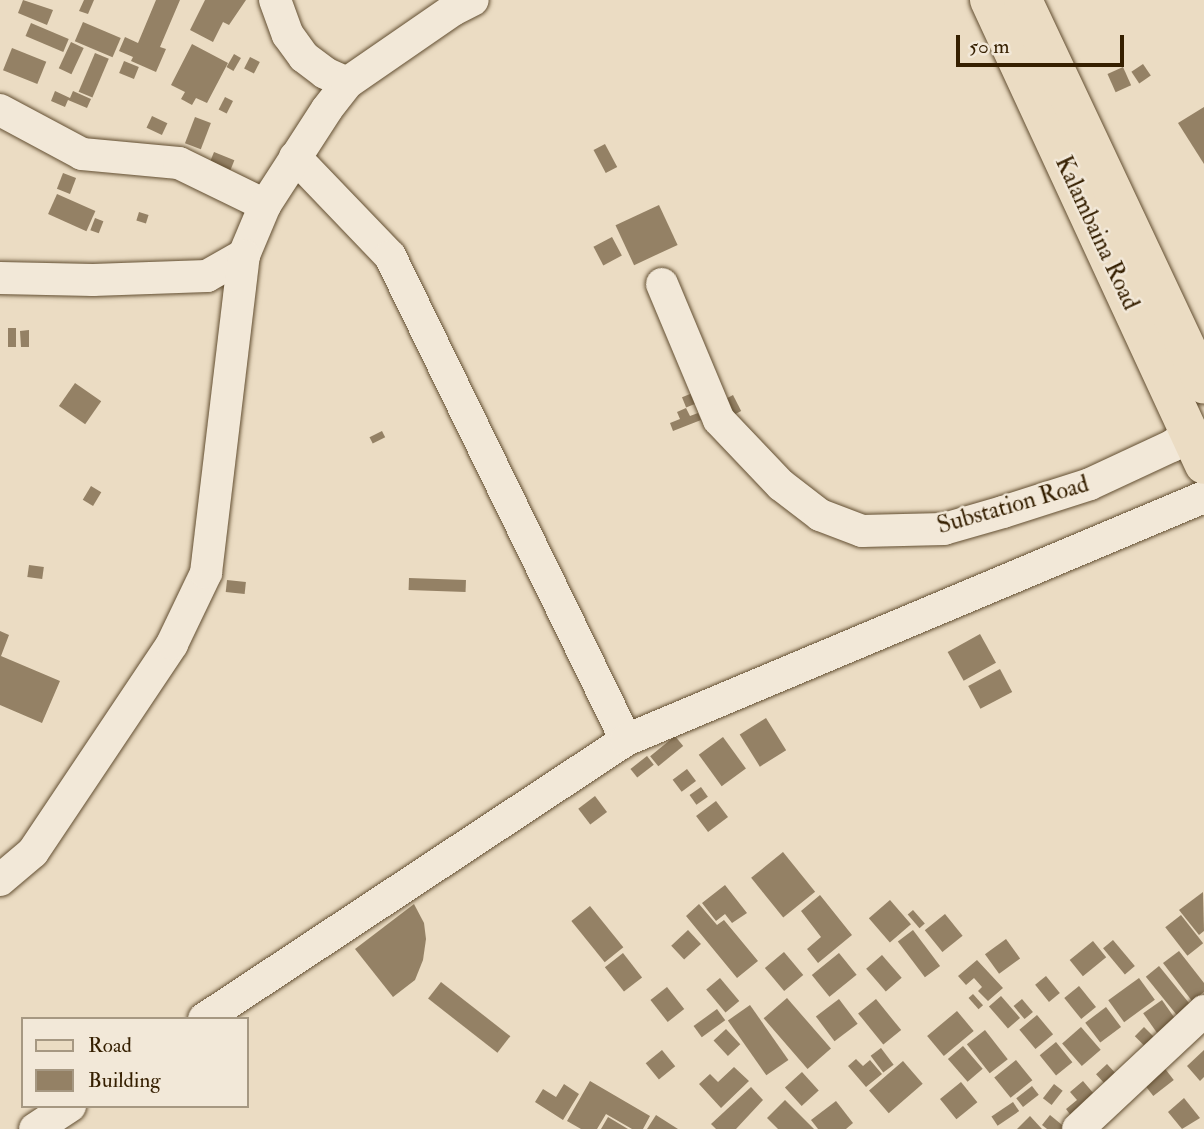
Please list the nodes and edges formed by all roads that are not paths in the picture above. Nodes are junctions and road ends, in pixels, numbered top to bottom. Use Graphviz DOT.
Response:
graph roads {
  1 [pos="275,0"];
  2 [pos="474,0"];
  3 [pos="989,0"];
  4 [pos="1023,0"];
  5 [pos="347,83"];
  6 [pos="0,110"];
  7 [pos="295,157"];
  8 [pos="265,205"];
  9 [pos="244,256"];
  10 [pos="0,278"];
  11 [pos="662,284"];
  12 [pos="1204,384"];
  13 [pos="1197,449"];
  14 [pos="1204,497"];
  15 [pos="626,740"];
  16 [pos="0,880"];
  17 [pos="1204,1011"];
  18 [pos="207,1017"];
  19 [pos="67,1108"];
  20 [pos="35,1129"];
  21 [pos="1078,1129"];
  1 -- 5 [label="street"];
  2 -- 5 [label="street"];
  3 -- 13 [label="main road, Kalambaina Road"];
  4 -- 12 [label="main road, Kalambaina Road"];
  5 -- 7 [label="street"];
  6 -- 8 [label="street"];
  7 -- 8 [label="street"];
  7 -- 15 [label="street"];
  8 -- 9 [label="street"];
  9 -- 10 [label="street"];
  9 -- 16 [label="street"];
  11 -- 13 [label="street, Substation Road"];
  14 -- 15 [label="street"];
  15 -- 18 [label="street"];
  17 -- 21 [label="street"];
  19 -- 20 [label="street"];
}
